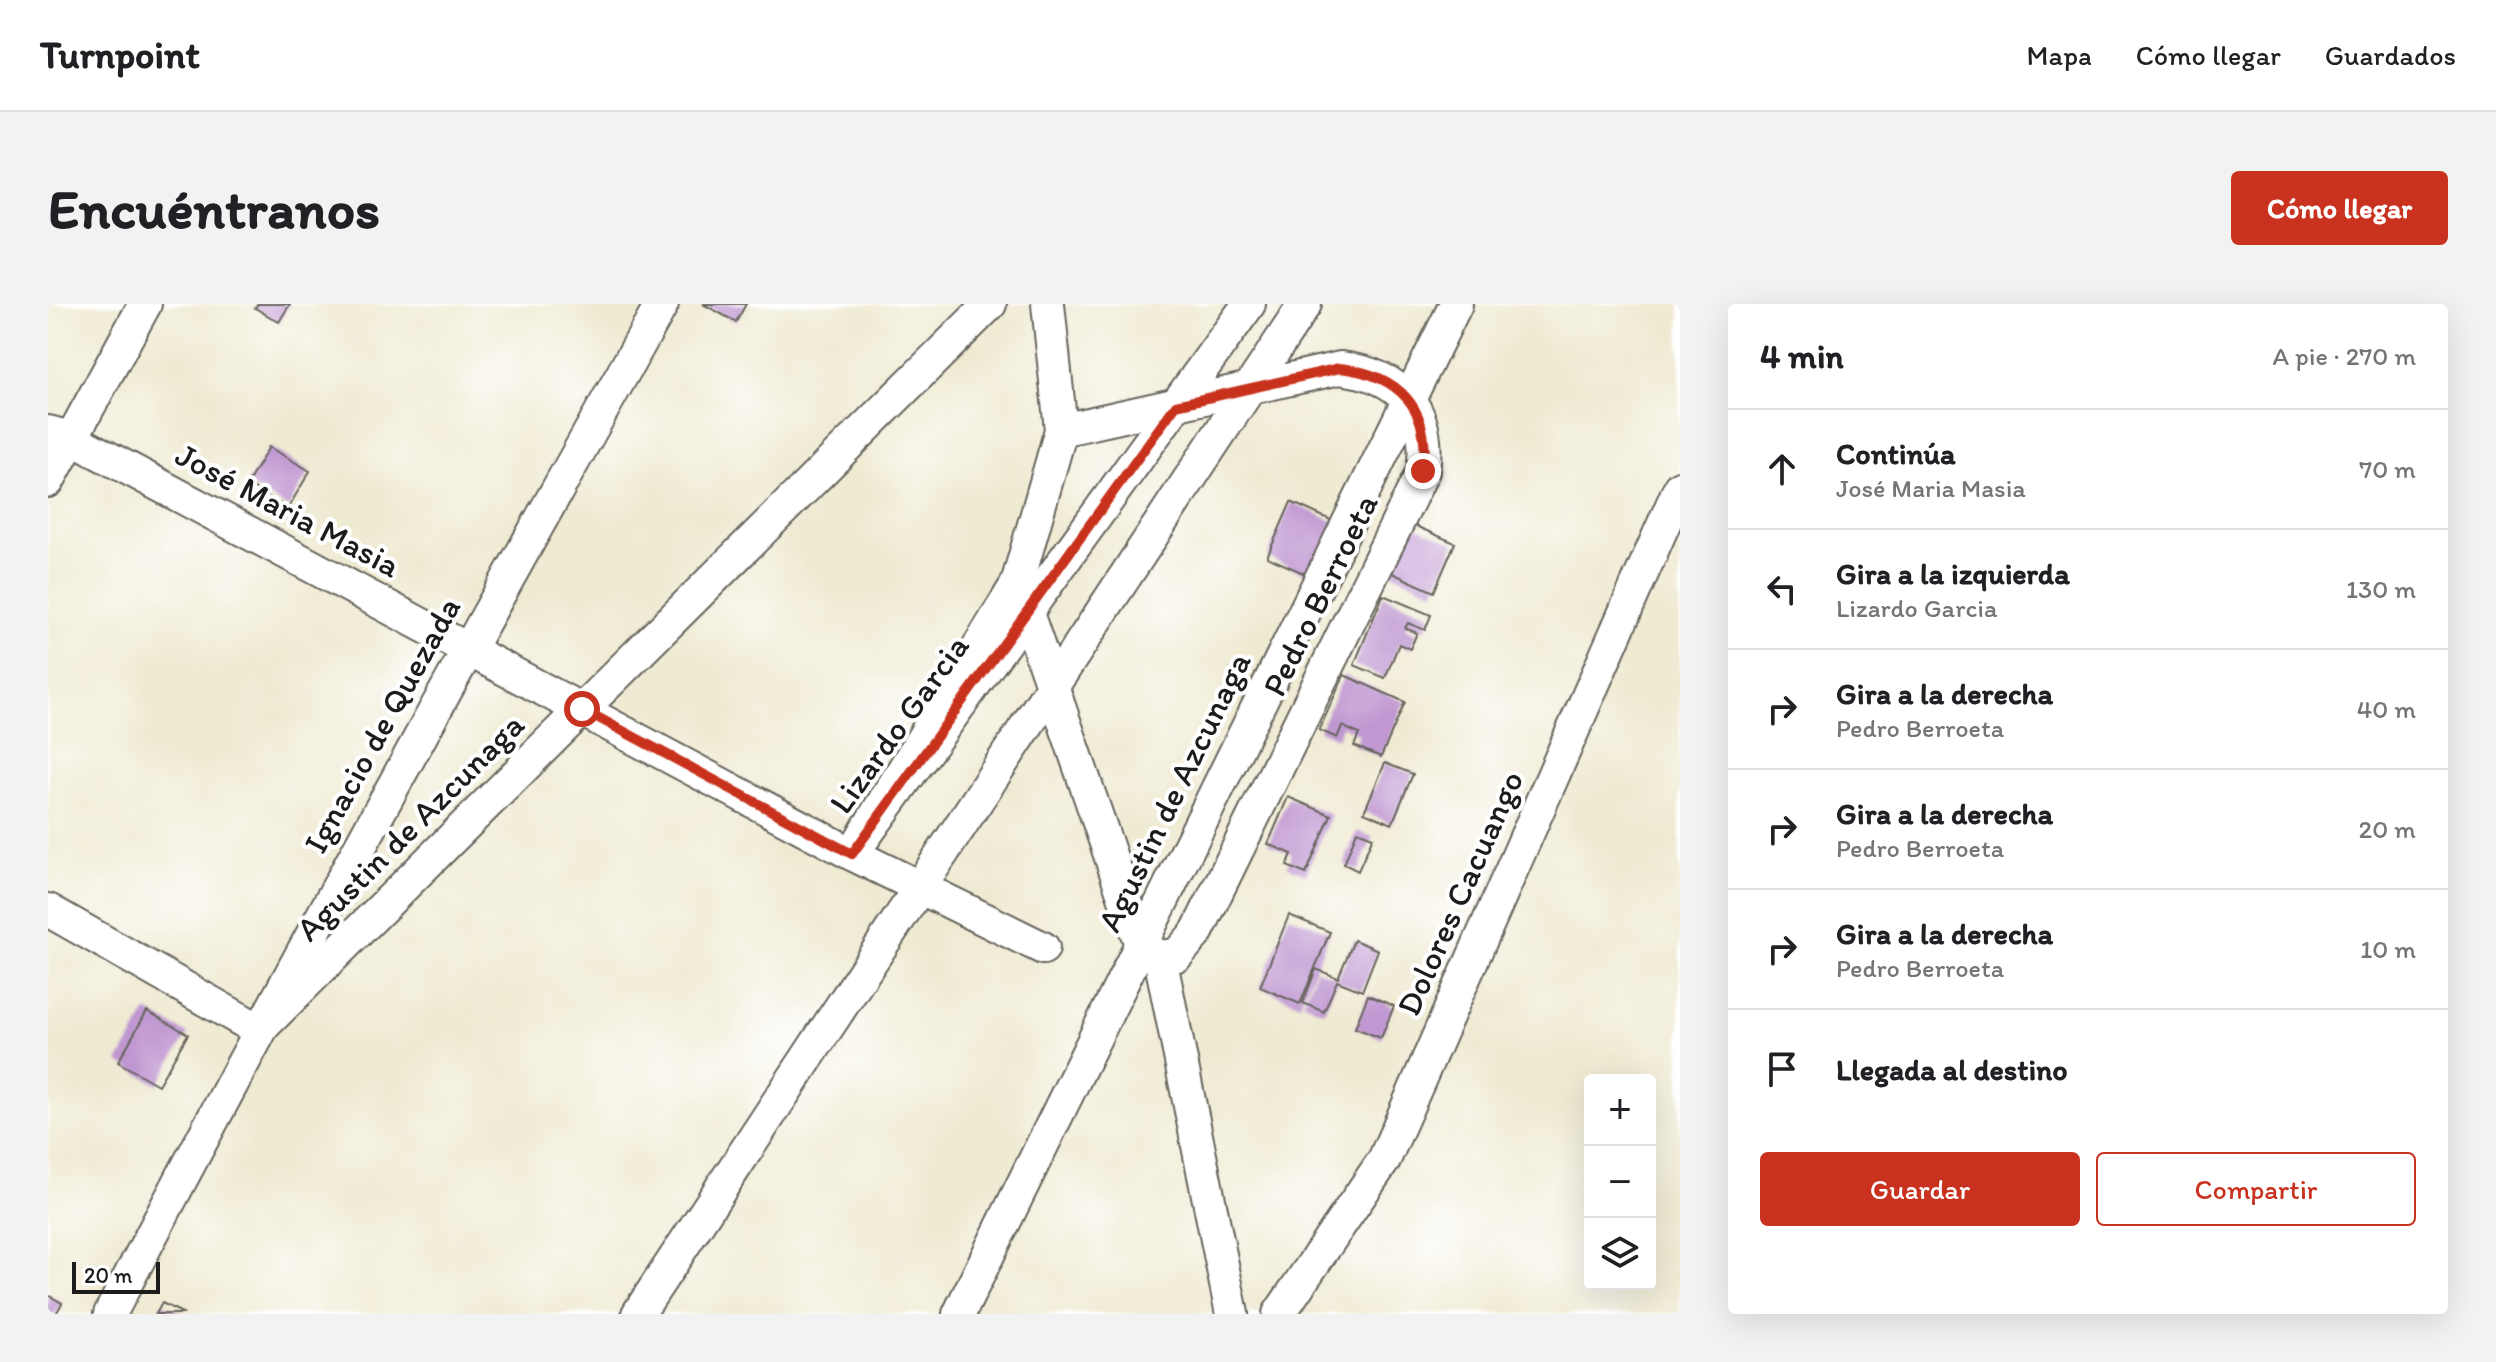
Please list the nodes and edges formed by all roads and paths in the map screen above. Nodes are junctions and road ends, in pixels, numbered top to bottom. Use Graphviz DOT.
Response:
graph roads {
  1 [pos="145,304"];
  2 [pos="662,304"];
  3 [pos="990,304"];
  4 [pos="1048,304"];
  5 [pos="1249,304"];
  6 [pos="1305,304"];
  7 [pos="1456,304"];
  8 [pos="1249,389"];
  9 [pos="1409,400"];
  10 [pos="1176,405"];
  11 [pos="1061,430"];
  12 [pos="60,435"];
  13 [pos="48,481"];
  14 [pos="1680,487"];
  15 [pos="1022,598"];
  16 [pos="467,648"];
  17 [pos="1052,686"];
  18 [pos="582,709"];
  19 [pos="852,854"];
  20 [pos="920,887"];
  21 [pos="48,910"];
  22 [pos="1043,948"];
  23 [pos="1151,951"];
  24 [pos="259,1030"];
  25 [pos="110,1314"];
  26 [pos="638,1314"];
  27 [pos="959,1314"];
  28 [pos="1232,1314"];
  29 [pos="1279,1314"];
  1 -- 12 [label="street"];
  2 -- 16 [label="street, Ignacio de Quezada"];
  3 -- 18 [label="street, Agustin de Azcunaga"];
  4 -- 11 [label="street, Lizardo Garcia"];
  5 -- 10 [label="street, Lizardo Garcia"];
  6 -- 8 [label="street"];
  7 -- 9 [label="street, Agustin de Azcunaga"];
  8 -- 9 [label="street, Pedro Berroeta"];
  8 -- 10 [label="street, Pedro Berroeta"];
  8 -- 17 [label="street"];
  9 -- 23 [label="street, Agustin de Azcunaga"];
  9 -- 23 [label="street, Pedro Berroeta"];
  10 -- 11 [label="street, Pedro Berroeta"];
  10 -- 15 [label="street, Lizardo Garcia"];
  11 -- 15 [label="street, Lizardo Garcia"];
  12 -- 13 [label="street"];
  12 -- 16 [label="street, José Maria Masia"];
  14 -- 29 [label="street, Dolores Cacuango"];
  15 -- 17 [label="street"];
  15 -- 19 [label="street, Lizardo Garcia"];
  16 -- 18 [label="street, José Maria Masia"];
  16 -- 24 [label="street, Ignacio de Quezada"];
  17 -- 20 [label="street"];
  17 -- 23 [label="street"];
  18 -- 19 [label="street, José Maria Masia"];
  18 -- 24 [label="street, Agustin de Azcunaga"];
  19 -- 20 [label="street, José Maria Masia"];
  20 -- 22 [label="street, José Maria Masia"];
  20 -- 26 [label="street"];
  21 -- 24 [label="street"];
  23 -- 27 [label="street, Agustin de Azcunaga"];
  23 -- 28 [label="street"];
  24 -- 25 [label="street, Ignacio de Quezada"];
}
